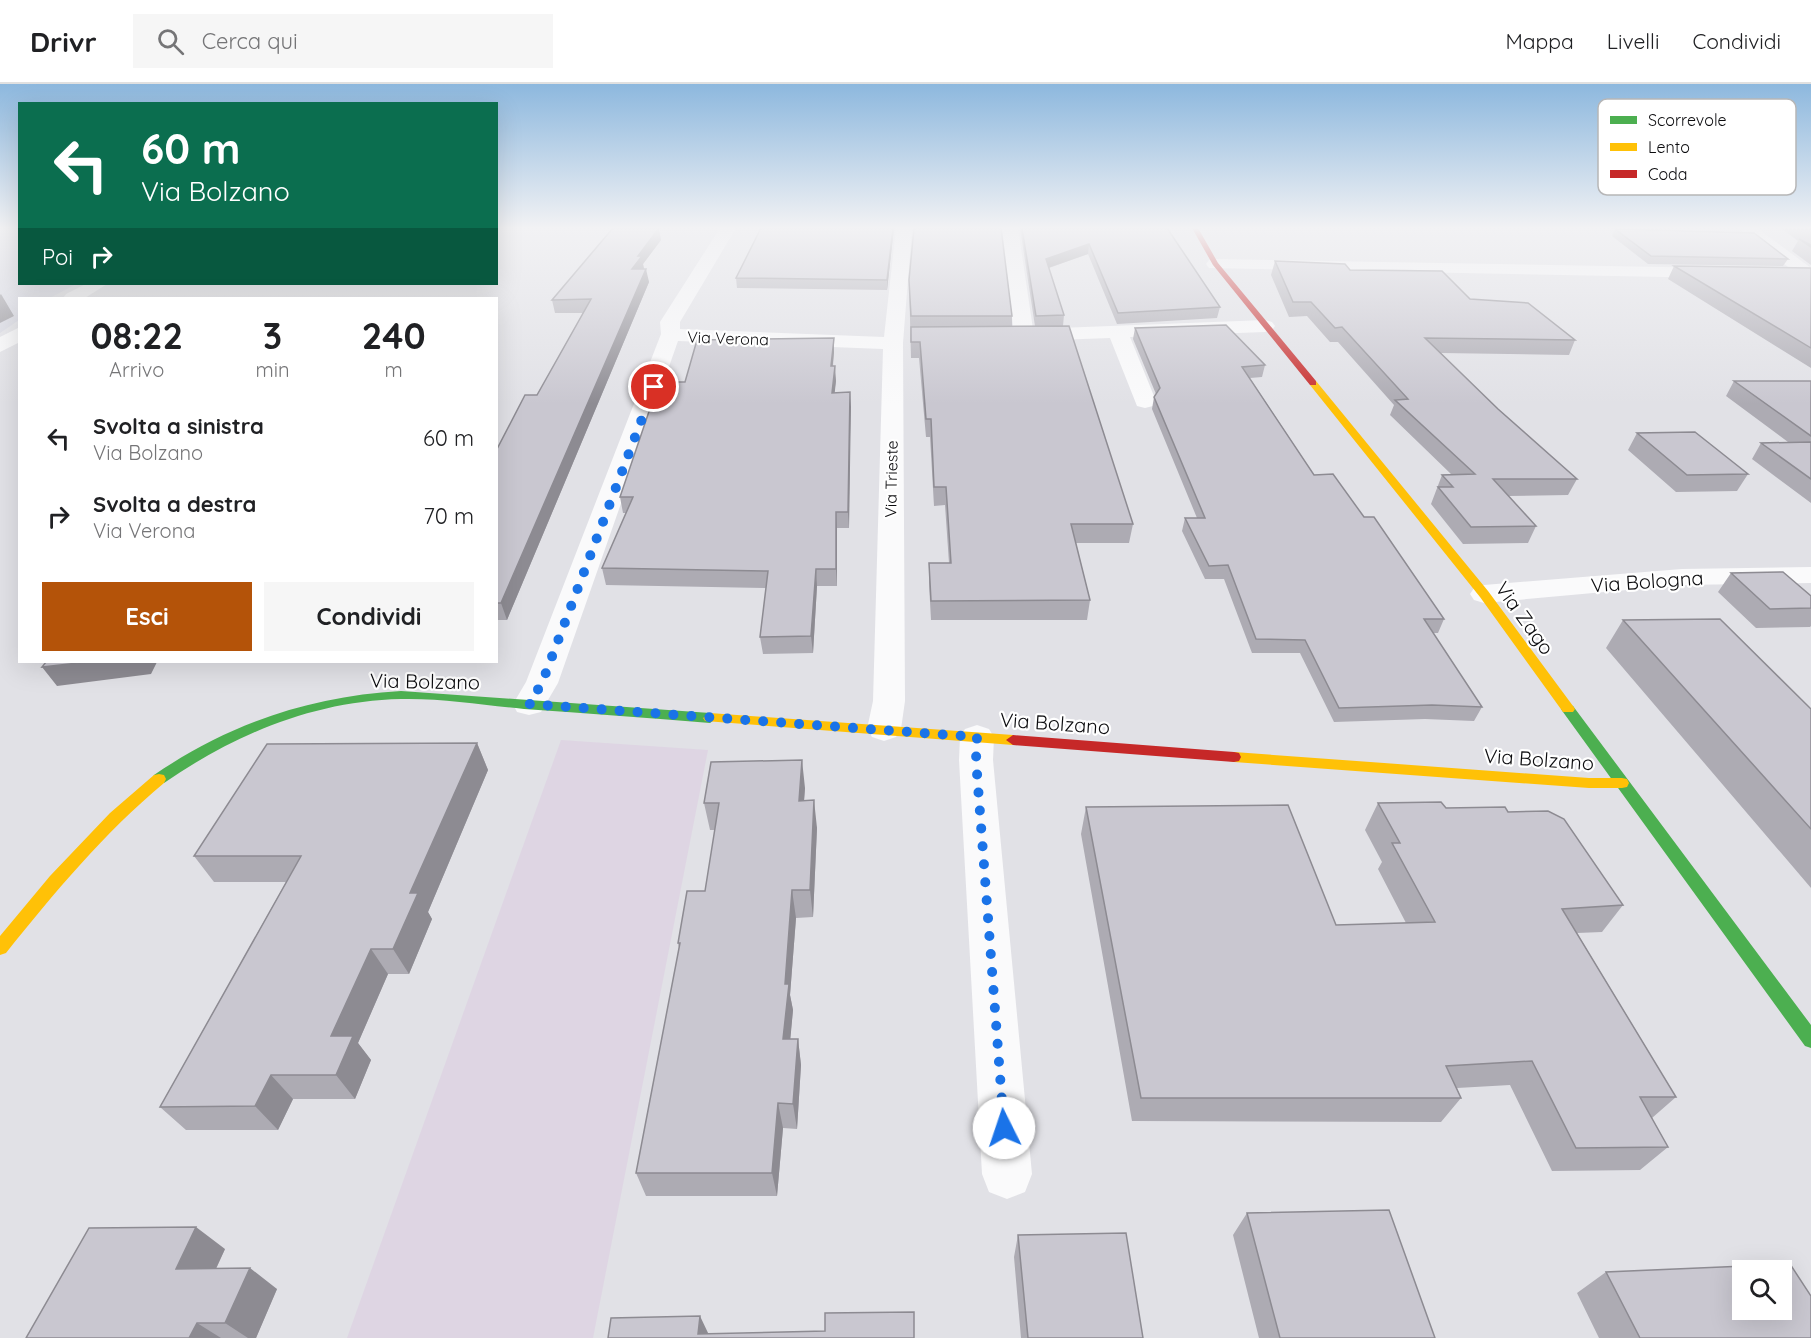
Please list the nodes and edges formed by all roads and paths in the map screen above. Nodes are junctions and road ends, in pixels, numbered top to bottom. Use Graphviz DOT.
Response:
graph roads {
  1 [pos="93,287"];
  2 [pos="692,287"];
  3 [pos="903,287"];
  4 [pos="1018,287"];
  5 [pos="1233,287"];
  6 [pos="74,297"];
  7 [pos="1265,326"];
  8 [pos="1118,332"];
  9 [pos="18,334"];
  10 [pos="671,334"];
  11 [pos="1000,335"];
  12 [pos="1024,335"];
  13 [pos="902,337"];
  14 [pos="0,346"];
  15 [pos="1145,401"];
  16 [pos="1811,575"];
  17 [pos="1484,594"];
  18 [pos="529,704"];
  19 [pos="884,729"];
  20 [pos="977,737"];
  21 [pos="1622,783"];
  22 [pos="0,948"];
  23 [pos="1811,1040"];
  24 [pos="1007,1174"];
  1 -- 6 [label="street"];
  2 -- 10 [label="street"];
  3 -- 13 [label="street, Via Trieste"];
  4 -- 12 [label="street"];
  5 -- 7 [label="street, Via Zago"];
  7 -- 8 [label="street"];
  7 -- 17 [label="street, Via Zago"];
  8 -- 12 [label="street"];
  8 -- 15 [label="street"];
  9 -- 14 [label="street"];
  10 -- 13 [label="street, Via Verona"];
  10 -- 18 [label="street, Via Verona"];
  11 -- 12 [label="street"];
  13 -- 19 [label="street, Via Trieste"];
  16 -- 17 [label="street, Via Bologna"];
  17 -- 21 [label="street, Via Zago"];
  18 -- 19 [label="street, Via Bolzano"];
  18 -- 22 [label="street, Via Bolzano"];
  19 -- 20 [label="street, Via Bolzano"];
  20 -- 21 [label="street, Via Bolzano"];
  20 -- 24 [label="street"];
  21 -- 23 [label="street, Via Zago"];
}
